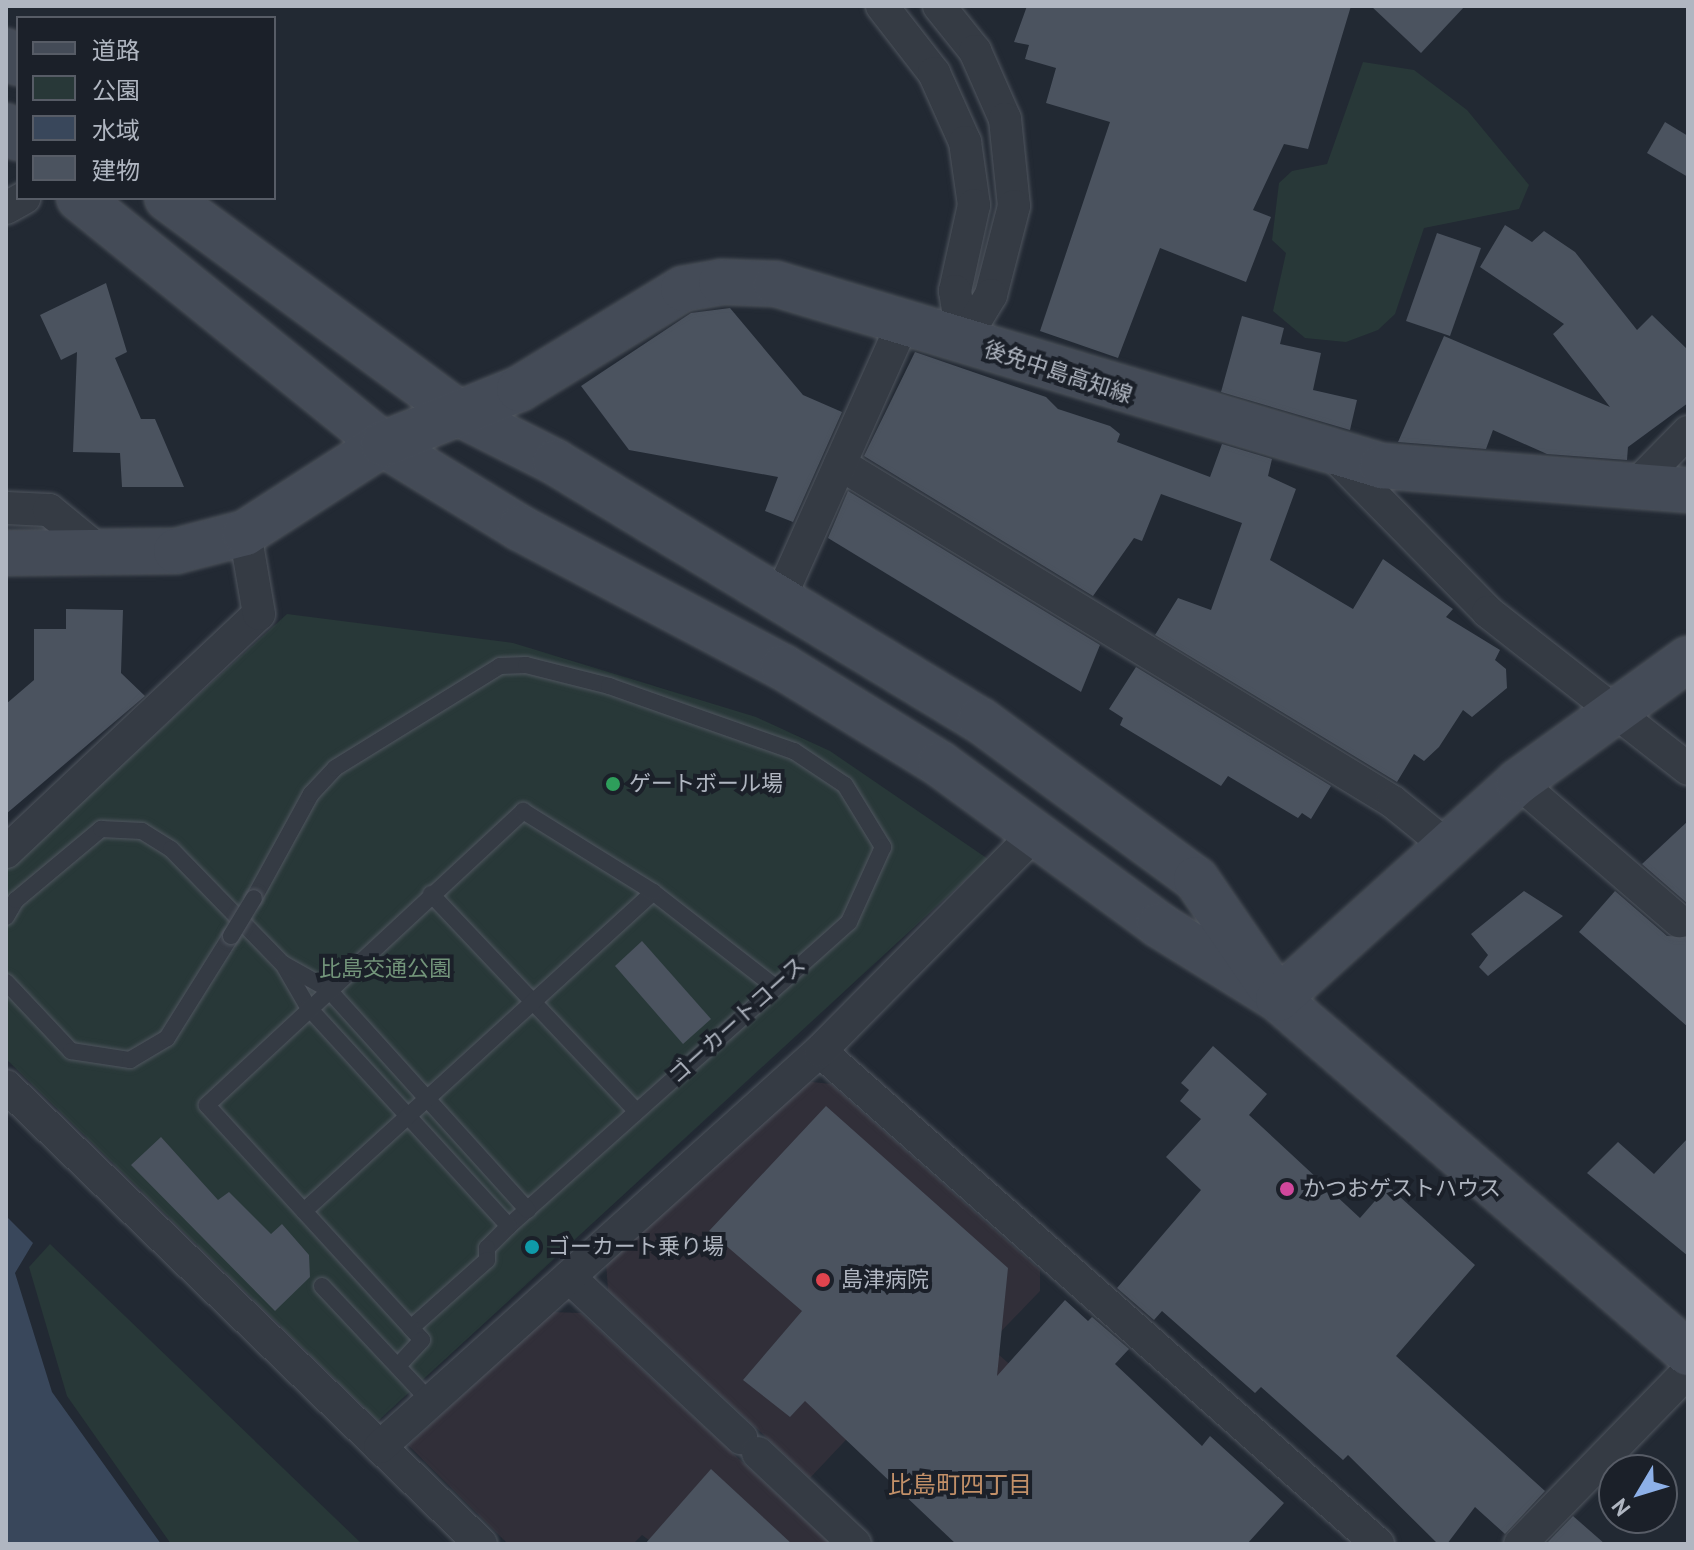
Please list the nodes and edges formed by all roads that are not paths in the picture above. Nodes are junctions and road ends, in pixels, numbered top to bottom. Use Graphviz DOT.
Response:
graph roads {
  1 [pos="882,6"];
  2 [pos="939,6"];
  3 [pos="81,200"];
  4 [pos="170,200"];
  5 [pos="903,323"];
  6 [pos="963,341"];
  7 [pos="460,414"];
  8 [pos="1688,432"];
  9 [pos="383,444"];
  10 [pos="1333,454"];
  11 [pos="840,464"];
  12 [pos="1635,486"];
  13 [pos="1688,490"];
  14 [pos="6,508"];
  15 [pos="245,533"];
  16 [pos="98,550"];
  17 [pos="6,553"];
  18 [pos="780,598"];
  19 [pos="1688,659"];
  20 [pos="1612,711"];
  21 [pos="1688,769"];
  22 [pos="1518,782"];
  23 [pos="1037,832"];
  24 [pos="1446,845"];
  25 [pos="7,850"];
  26 [pos="653,892"];
  27 [pos="431,894"];
  28 [pos="6,917"];
  29 [pos="1679,921"];
  30 [pos="283,964"];
  31 [pos="6,982"];
  32 [pos="775,987"];
  33 [pos="328,989"];
  34 [pos="1278,999"];
  35 [pos="532,1002"];
  36 [pos="308,1007"];
  37 [pos="820,1051"];
  38 [pos="6,1086"];
  39 [pos="426,1098"];
  40 [pos="636,1111"];
  41 [pos="408,1114"];
  42 [pos="528,1210"];
  43 [pos="304,1211"];
  44 [pos="509,1226"];
  45 [pos="569,1277"];
  46 [pos="322,1286"];
  47 [pos="411,1328"];
  48 [pos="1688,1353"];
  49 [pos="398,1366"];
  50 [pos="1688,1371"];
  51 [pos="431,1402"];
  52 [pos="380,1447"];
  53 [pos="481,1544"];
  54 [pos="855,1544"];
  55 [pos="1378,1544"];
  56 [pos="1520,1544"];
  1 -- 6 [label="street"];
  2 -- 6 [label="street"];
  3 -- 9 [label="main road"];
  4 -- 7 [label="main road"];
  5 -- 6 [label="main road, 後免中島高知線"];
  5 -- 7 [label="main road, 後免中島高知線"];
  5 -- 11 [label="street"];
  6 -- 10 [label="main road, 後免中島高知線"];
  7 -- 9 [label="main road, 後免中島高知線"];
  7 -- 18 [label="main road"];
  8 -- 12 [label="street"];
  9 -- 15 [label="main road, 後免中島高知線"];
  9 -- 23 [label="main road"];
  10 -- 12 [label="main road, 後免中島高知線"];
  10 -- 20 [label="street"];
  11 -- 18 [label="street"];
  11 -- 24 [label="street"];
  12 -- 13 [label="main road, 後免中島高知線"];
  14 -- 16 [label="street"];
  15 -- 16 [label="main road, 後免中島高知線"];
  15 -- 25 [label="street"];
  16 -- 17 [label="main road, 後免中島高知線"];
  18 -- 34 [label="main road"];
  19 -- 20 [label="main road"];
  20 -- 21 [label="street"];
  20 -- 22 [label="main road"];
  22 -- 24 [label="main road"];
  22 -- 29 [label="street"];
  23 -- 34 [label="main road"];
  23 -- 37 [label="street"];
  24 -- 34 [label="main road"];
  26 -- 27 [label="lane"];
  26 -- 32 [label="lane"];
  26 -- 35 [label="lane"];
  27 -- 33 [label="lane"];
  27 -- 35 [label="lane"];
  28 -- 30 [label="lane"];
  30 -- 33 [label="lane"];
  30 -- 36 [label="lane"];
  31 -- 32 [label="lane, ゴーカートコース, bridge"];
  32 -- 40 [label="lane, ゴーカートコース"];
  33 -- 36 [label="lane"];
  33 -- 39 [label="lane"];
  34 -- 48 [label="main road"];
  35 -- 39 [label="lane"];
  35 -- 40 [label="lane"];
  36 -- 41 [label="lane"];
  36 -- 43 [label="lane"];
  37 -- 45 [label="street"];
  37 -- 55 [label="street"];
  38 -- 52 [label="street"];
  39 -- 41 [label="lane"];
  39 -- 42 [label="lane"];
  40 -- 42 [label="lane, ゴーカートコース"];
  41 -- 43 [label="lane"];
  41 -- 44 [label="lane"];
  42 -- 44 [label="lane, ゴーカートコース"];
  43 -- 47 [label="lane"];
  44 -- 47 [label="lane, ゴーカートコース"];
  45 -- 51 [label="street"];
  45 -- 54 [label="street"];
  46 -- 49 [label="lane"];
  47 -- 49 [label="lane"];
  49 -- 51 [label="lane"];
  50 -- 56 [label="street"];
  51 -- 52 [label="street"];
  52 -- 53 [label="street"];
}
